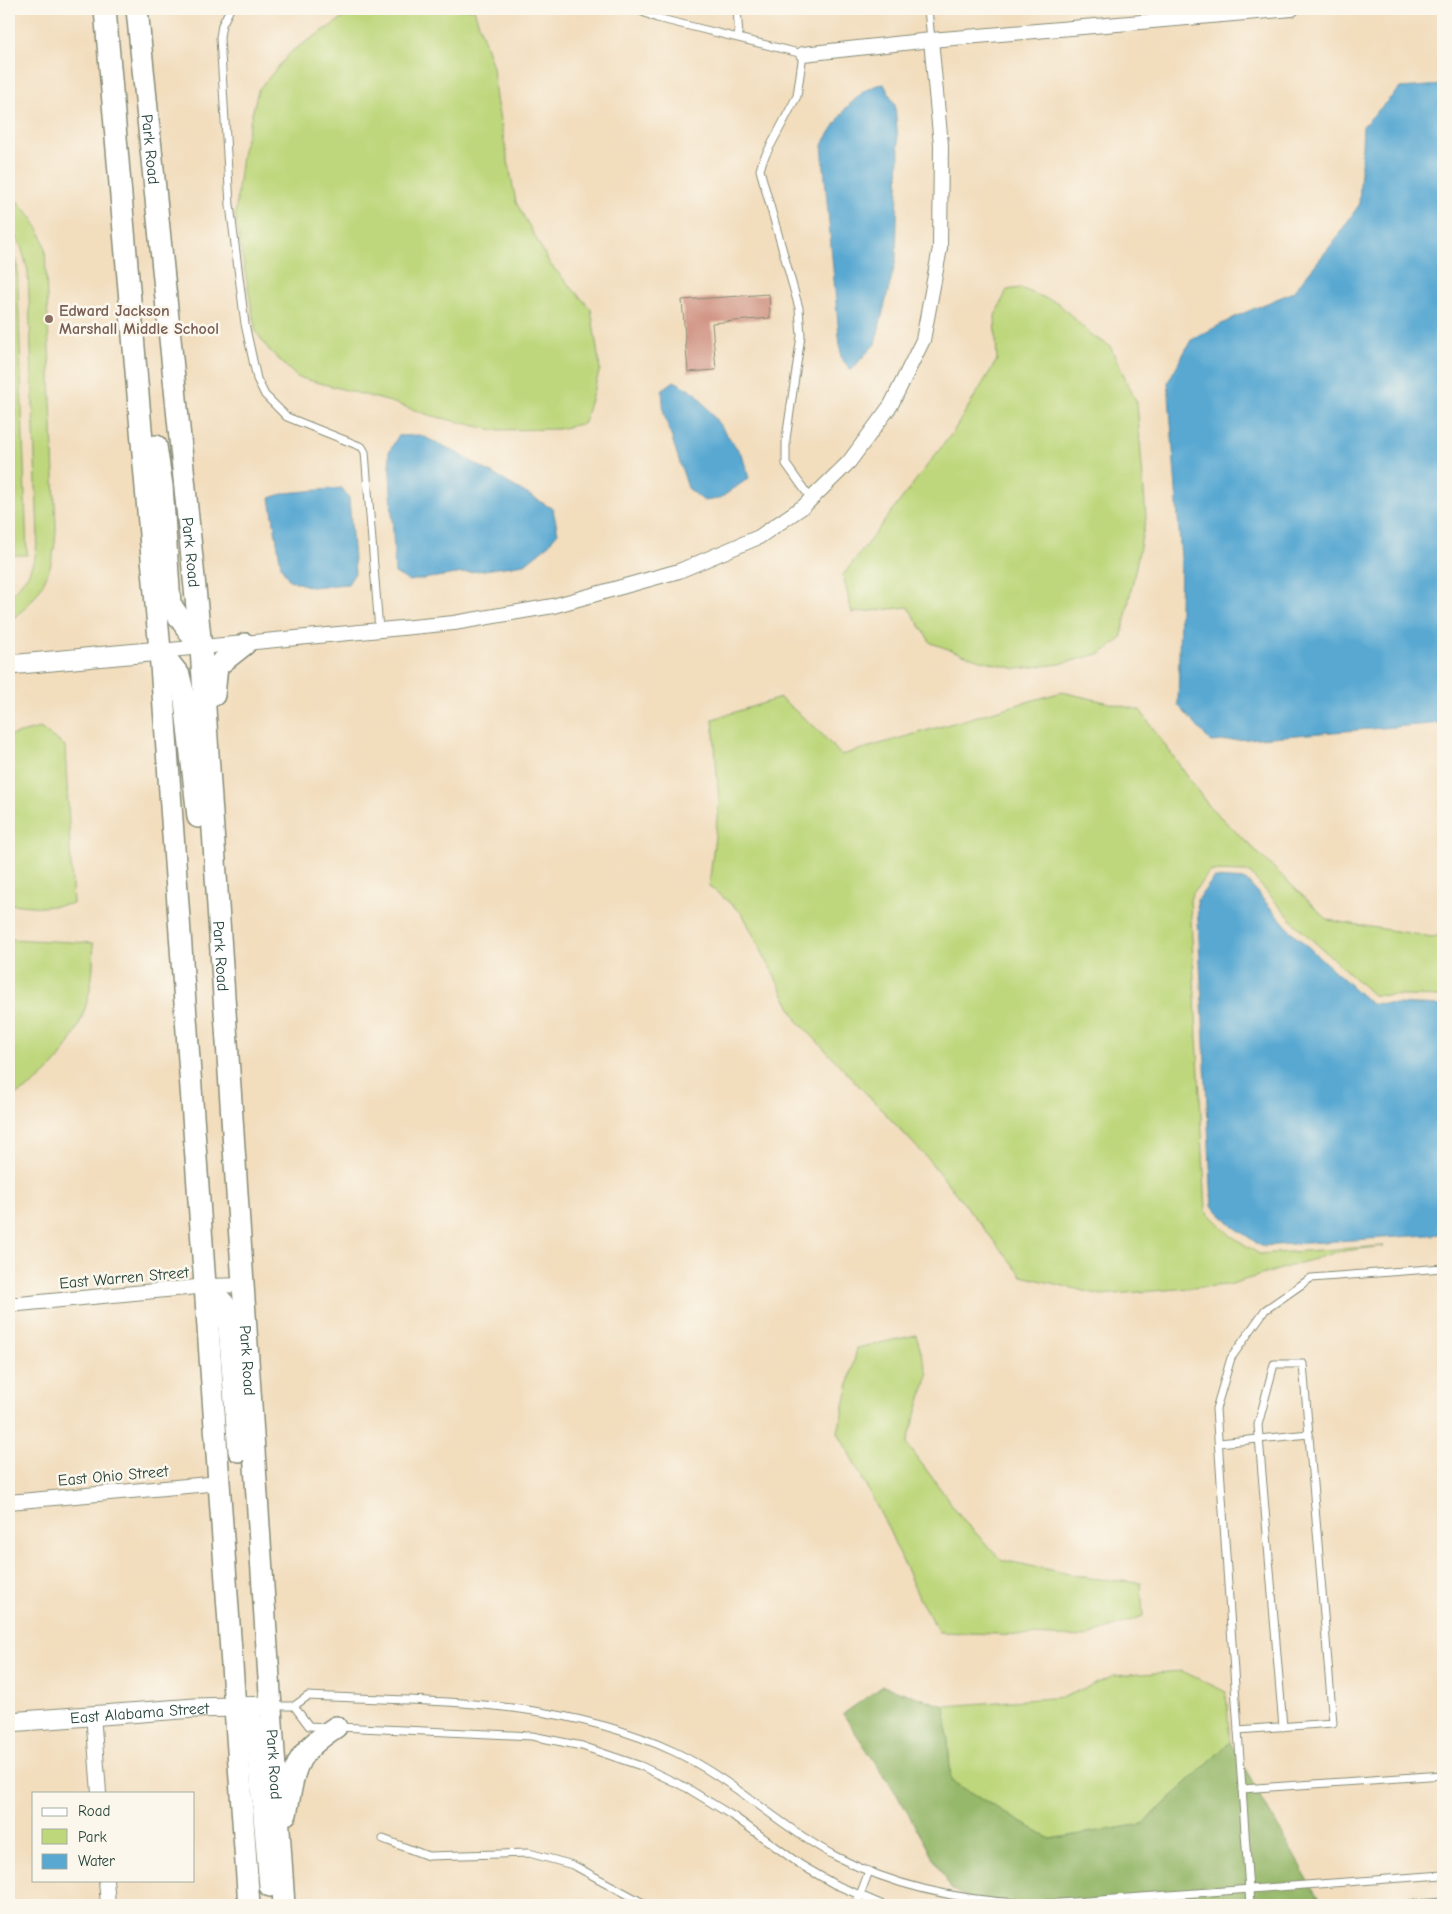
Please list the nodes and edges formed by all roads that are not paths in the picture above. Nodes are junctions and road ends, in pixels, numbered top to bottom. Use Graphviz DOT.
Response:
graph roads {
  1 [pos="105,9"];
  2 [pos="137,9"];
  3 [pos="230,9"];
  4 [pos="636,9"];
  5 [pos="737,9"];
  6 [pos="928,9"];
  7 [pos="1292,9"];
  8 [pos="739,37"];
  9 [pos="931,40"];
  10 [pos="803,54"];
  11 [pos="137,380"];
  12 [pos="811,499"];
  13 [pos="379,630"];
  14 [pos="245,644"];
  15 [pos="201,648"];
  16 [pos="160,651"];
  17 [pos="9,665"];
  18 [pos="217,900"];
  19 [pos="1443,1268"];
  20 [pos="244,1285"];
  21 [pos="207,1286"];
  22 [pos="9,1305"];
  23 [pos="1309,1434"];
  24 [pos="1259,1439"];
  25 [pos="1219,1443"];
  26 [pos="220,1483"];
  27 [pos="9,1502"];
  28 [pos="259,1542"];
  29 [pos="271,1706"];
  30 [pos="294,1706"];
  31 [pos="237,1707"];
  32 [pos="93,1714"];
  33 [pos="9,1722"];
  34 [pos="336,1727"];
  35 [pos="1283,1727"];
  36 [pos="1238,1730"];
  37 [pos="1443,1775"];
  38 [pos="1242,1789"];
  39 [pos="99,1792"];
  40 [pos="383,1839"];
  41 [pos="281,1841"];
  42 [pos="869,1871"];
  43 [pos="1443,1875"];
  44 [pos="106,1882"];
  45 [pos="1249,1889"];
  46 [pos="860,1895"];
  47 [pos="1443,1902"];
  48 [pos="858,1904"];
  49 [pos="108,1905"];
  50 [pos="249,1905"];
  51 [pos="271,1905"];
  52 [pos="284,1905"];
  53 [pos="647,1905"];
  54 [pos="847,1905"];
  55 [pos="883,1905"];
  56 [pos="1250,1905"];
  57 [pos="1403,1905"];
  1 -- 11 [label="main road, Park Road"];
  2 -- 15 [label="main road, Park Road"];
  3 -- 13 [label="lane"];
  4 -- 8 [label="lane"];
  5 -- 8 [label="lane"];
  6 -- 9 [label="lane"];
  7 -- 9 [label="street"];
  8 -- 10 [label="lane"];
  9 -- 10 [label="street"];
  9 -- 12 [label="street"];
  10 -- 12 [label="lane"];
  11 -- 15 [label="main road"];
  11 -- 16 [label="main road, Park Road"];
  12 -- 13 [label="street"];
  13 -- 14 [label="street"];
  14 -- 15 [label="street"];
  14 -- 18 [label="main road"];
  15 -- 16 [label="street"];
  15 -- 18 [label="main road, Park Road"];
  16 -- 17 [label="street"];
  16 -- 18 [label="main road"];
  16 -- 21 [label="main road, Park Road"];
  18 -- 20 [label="main road, Park Road"];
  19 -- 25 [label="lane"];
  20 -- 21 [label="street, East Warren Street"];
  20 -- 28 [label="main road, Park Road"];
  21 -- 22 [label="street, East Warren Street"];
  21 -- 26 [label="main road, Park Road"];
  21 -- 28 [label="main road"];
  23 -- 24 [label="lane"];
  23 -- 24 [label="lane"];
  23 -- 35 [label="lane"];
  24 -- 25 [label="lane"];
  24 -- 35 [label="lane"];
  25 -- 36 [label="lane"];
  26 -- 27 [label="street, East Ohio Street"];
  26 -- 31 [label="main road, Park Road"];
  28 -- 29 [label="main road, Park Road"];
  29 -- 30 [label="lane"];
  29 -- 31 [label="street, East Alabama Street"];
  29 -- 41 [label="main road, Park Road"];
  30 -- 34 [label="lane"];
  30 -- 42 [label="lane"];
  31 -- 32 [label="street, East Alabama Street"];
  31 -- 50 [label="main road, Park Road"];
  31 -- 51 [label="main road"];
  32 -- 33 [label="street, East Alabama Street"];
  32 -- 39 [label="street"];
  34 -- 41 [label="main road"];
  34 -- 46 [label="lane"];
  35 -- 36 [label="lane"];
  36 -- 38 [label="lane"];
  37 -- 38 [label="lane"];
  38 -- 45 [label="lane"];
  40 -- 53 [label="lane"];
  41 -- 52 [label="main road, Park Road"];
  42 -- 45 [label="lane"];
  42 -- 46 [label="lane"];
  43 -- 45 [label="lane"];
  44 -- 49 [label="street"];
  45 -- 56 [label="lane"];
  46 -- 48 [label="lane"];
  46 -- 55 [label="lane"];
  47 -- 57 [label="lane"];
  48 -- 54 [label="lane"];
}
